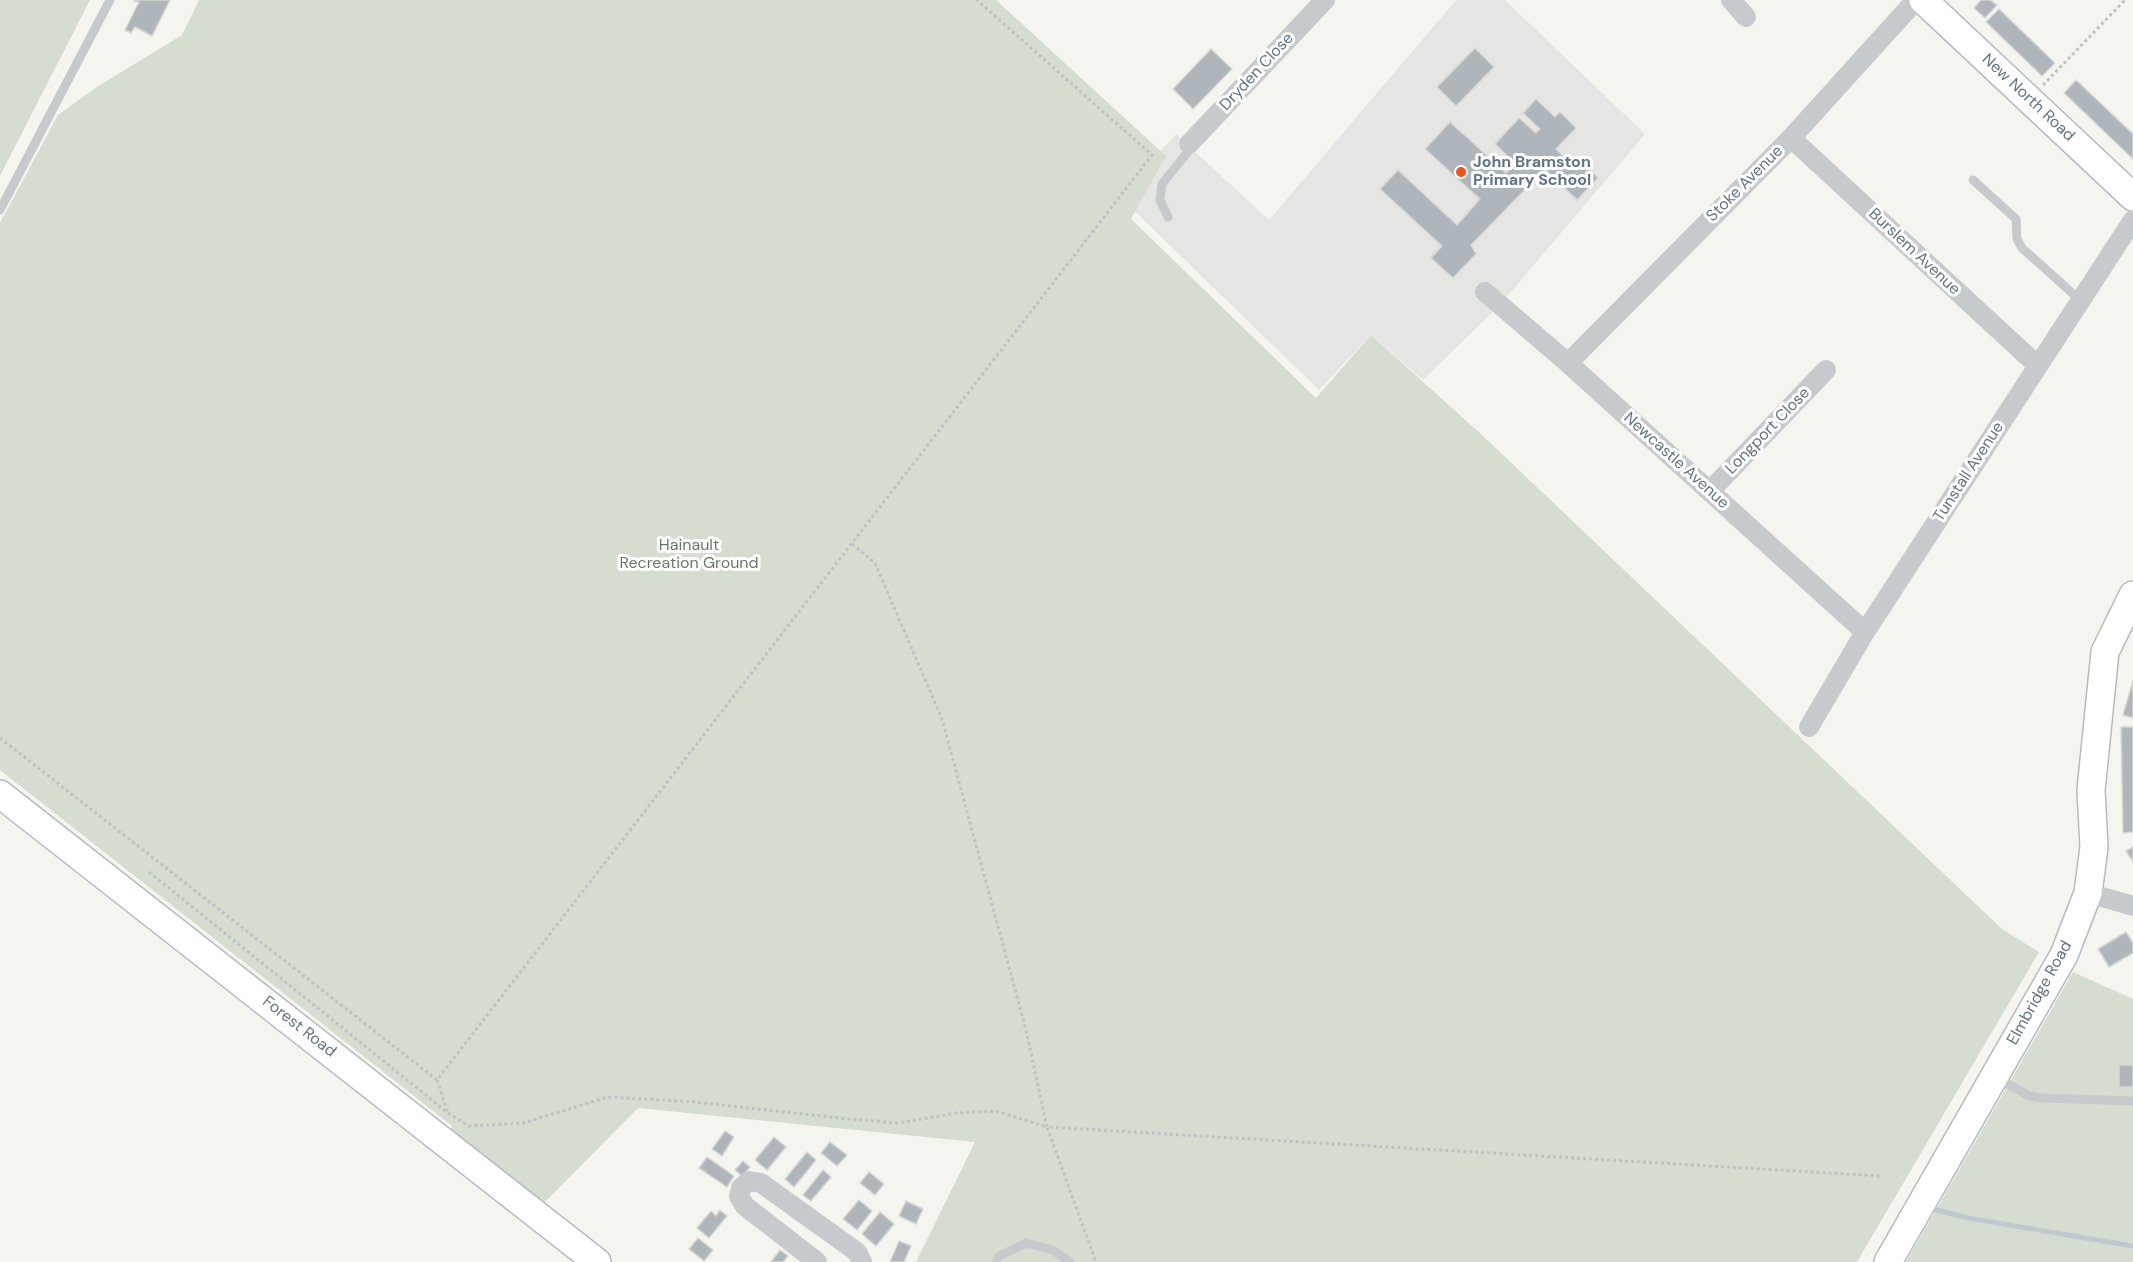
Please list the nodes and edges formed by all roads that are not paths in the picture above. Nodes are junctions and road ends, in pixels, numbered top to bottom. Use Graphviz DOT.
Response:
graph roads {
  1 [pos="110,0"];
  2 [pos="1324,0"];
  3 [pos="1731,0"];
  4 [pos="1916,0"];
  5 [pos="1923,0"];
  6 [pos="1746,17"];
  7 [pos="1791,138"];
  8 [pos="1189,144"];
  9 [pos="1973,180"];
  10 [pos="2133,196"];
  11 [pos="0,210"];
  12 [pos="1168,217"];
  13 [pos="2133,220"];
  14 [pos="1485,292"];
  15 [pos="2080,300"];
  16 [pos="1568,363"];
  17 [pos="2038,366"];
  18 [pos="1826,370"];
  19 [pos="1710,491"];
  20 [pos="2133,596"];
  21 [pos="1865,632"];
  22 [pos="1809,727"];
  23 [pos="0,794"];
  24 [pos="2088,893"];
  25 [pos="2133,906"];
  26 [pos="1994,1076"];
  27 [pos="2133,1101"];
  28 [pos="597,1262"];
  29 [pos="817,1262"];
  30 [pos="862,1262"];
  31 [pos="996,1262"];
  32 [pos="1070,1262"];
  33 [pos="1888,1262"];
  1 -- 11 [label="lane"];
  2 -- 8 [label="street, Dryden Close"];
  3 -- 6 [label="street"];
  4 -- 7 [label="street, Stoke Avenue"];
  5 -- 10 [label="street, New North Road"];
  7 -- 16 [label="street, Stoke Avenue"];
  7 -- 17 [label="street, Burslem Avenue"];
  8 -- 12 [label="lane"];
  9 -- 15 [label="lane"];
  13 -- 15 [label="street, Tunstall Avenue"];
  14 -- 16 [label="street, Newcastle Avenue"];
  15 -- 17 [label="street, Tunstall Avenue"];
  16 -- 19 [label="street, Newcastle Avenue"];
  17 -- 21 [label="street, Tunstall Avenue"];
  18 -- 19 [label="street, Longport Close"];
  19 -- 21 [label="street, Newcastle Avenue"];
  20 -- 24 [label="street, Elmbridge Road"];
  21 -- 22 [label="street, Tunstall Avenue"];
  23 -- 28 [label="street, Forest Road"];
  24 -- 25 [label="street"];
  24 -- 26 [label="street, Elmbridge Road"];
  26 -- 27 [label="lane"];
  26 -- 33 [label="street, Elmbridge Road"];
  29 -- 30 [label="street"];
  31 -- 32 [label="lane"];
}
